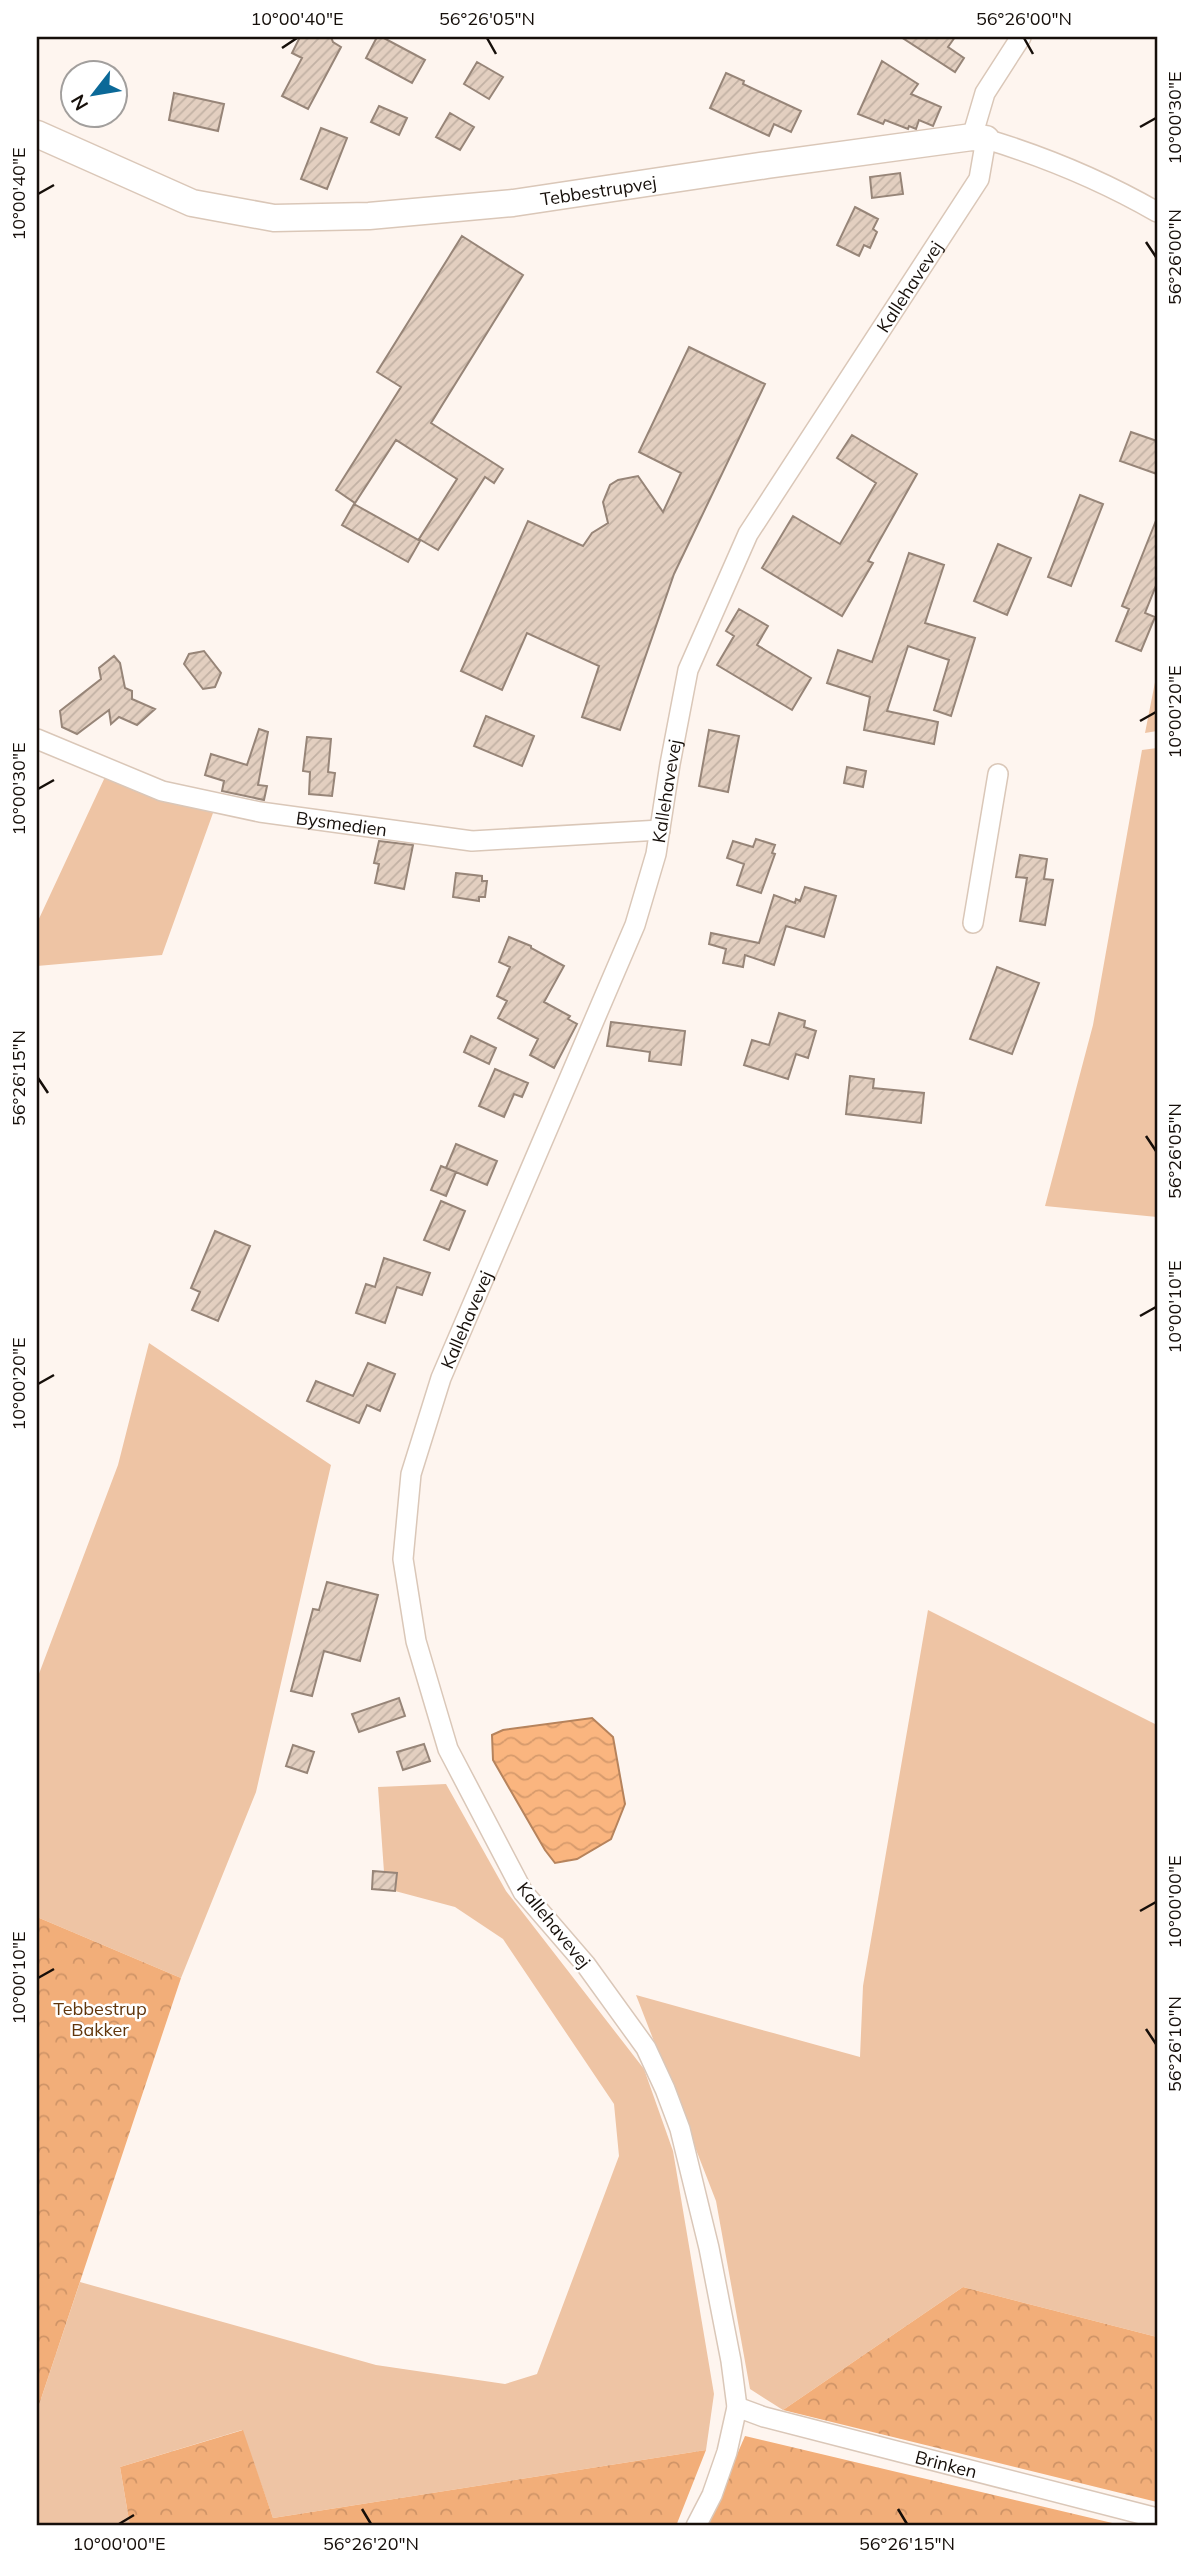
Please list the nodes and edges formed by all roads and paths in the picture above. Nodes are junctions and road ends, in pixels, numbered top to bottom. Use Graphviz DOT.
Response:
graph roads {
  1 [pos="1021,37"];
  2 [pos="37,134"];
  3 [pos="979,138"];
  4 [pos="1157,212"];
  5 [pos="37,739"];
  6 [pos="998,774"];
  7 [pos="660,830"];
  8 [pos="973,923"];
  9 [pos="737,2407"];
  10 [pos="1157,2518"];
  11 [pos="696,2526"];
  1 -- 3 [label="street, Kallehavevej"];
  2 -- 3 [label="street, Tebbestrupvej"];
  3 -- 4 [label="street, Tebbestrupvej"];
  3 -- 7 [label="street, Kallehavevej"];
  5 -- 7 [label="street, Bysmedien"];
  6 -- 8 [label="street"];
  7 -- 9 [label="street, Kallehavevej"];
  9 -- 10 [label="street, Brinken"];
  9 -- 11 [label="street, Kallehavevej"];
}
